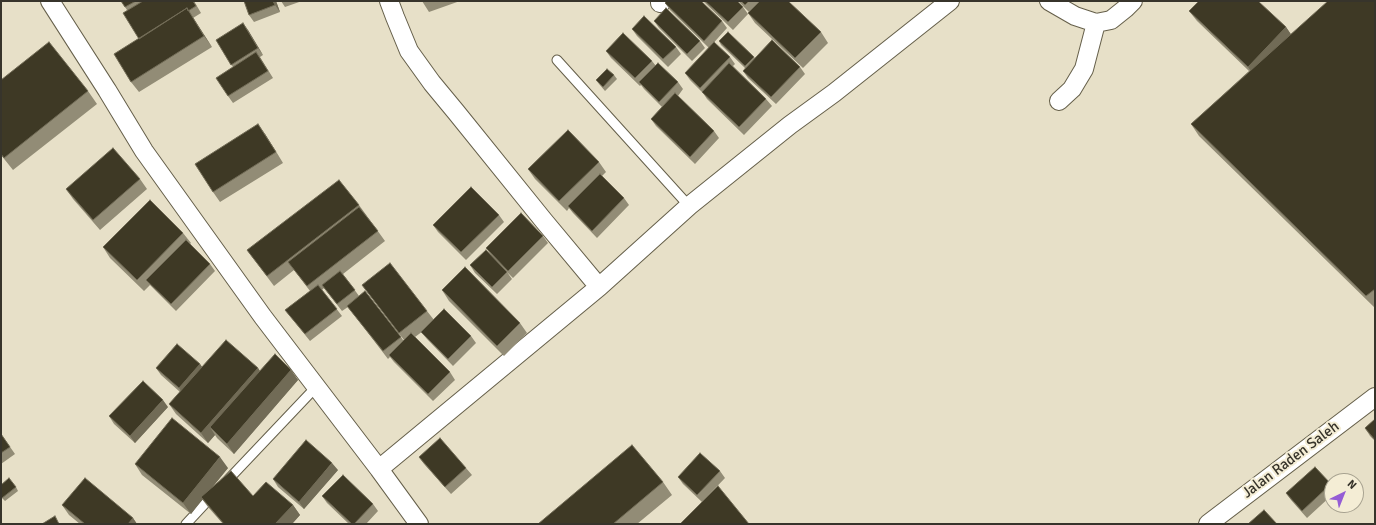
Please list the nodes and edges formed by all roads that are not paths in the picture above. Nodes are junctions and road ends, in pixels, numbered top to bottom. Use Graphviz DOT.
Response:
graph roads {
  1 [pos="50,1"];
  2 [pos="389,1"];
  3 [pos="950,1"];
  4 [pos="1048,1"];
  5 [pos="1133,1"];
  6 [pos="1096,23"];
  7 [pos="557,60"];
  8 [pos="1059,101"];
  9 [pos="689,206"];
  10 [pos="599,287"];
  11 [pos="316,387"];
  12 [pos="1375,397"];
  13 [pos="379,469"];
  14 [pos="186,524"];
  15 [pos="419,524"];
  16 [pos="1208,524"];
  1 -- 11 [label="street"];
  2 -- 10 [label="street"];
  3 -- 9 [label="street"];
  4 -- 6 [label="street"];
  5 -- 6 [label="street"];
  6 -- 8 [label="street"];
  7 -- 9 [label="lane"];
  9 -- 10 [label="street"];
  10 -- 13 [label="street"];
  11 -- 13 [label="street"];
  11 -- 14 [label="lane"];
  12 -- 16 [label="street, Jalan Raden Saleh"];
  13 -- 15 [label="street"];
}
